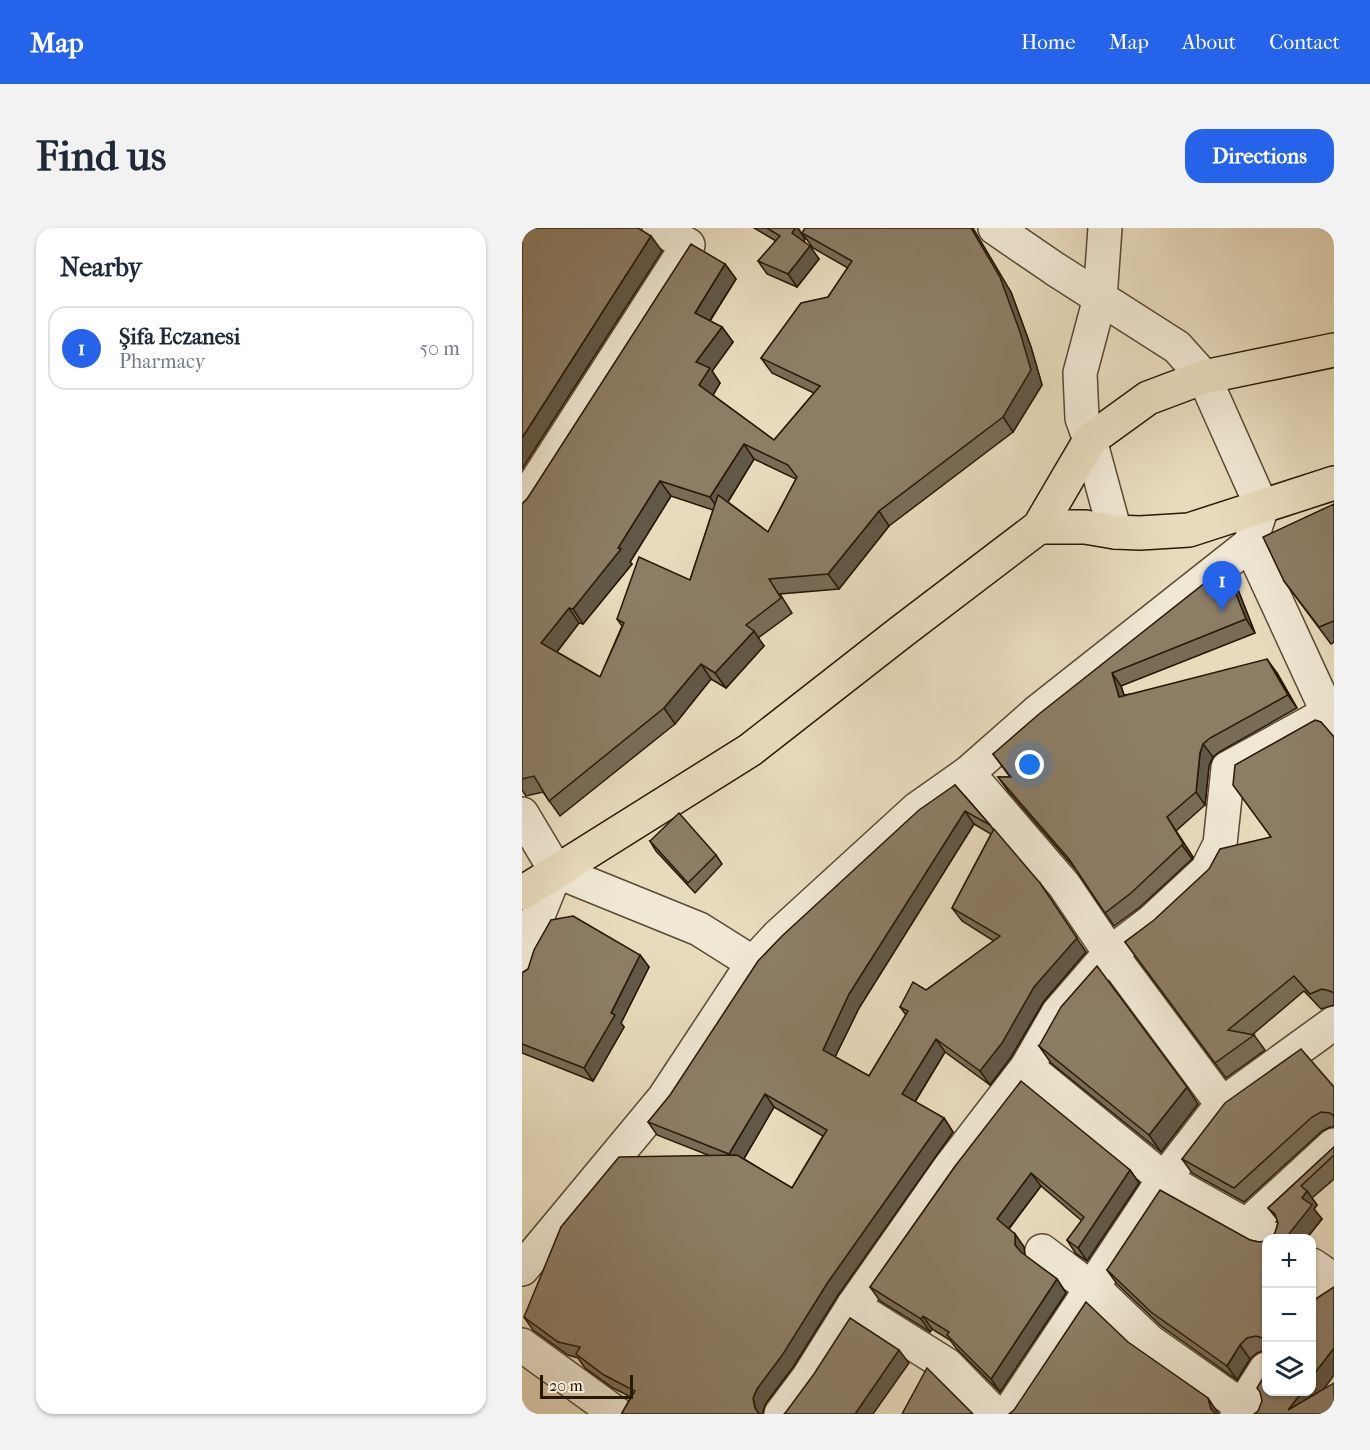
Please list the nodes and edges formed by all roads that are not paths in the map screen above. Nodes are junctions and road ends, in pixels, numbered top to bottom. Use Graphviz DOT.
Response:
graph roads {
  1 [pos="659,228"];
  2 [pos="995,228"];
  3 [pos="1105,228"];
  4 [pos="1100,298"];
  5 [pos="1334,350"];
  6 [pos="1204,377"];
  7 [pos="1090,440"];
  8 [pos="1334,483"];
  9 [pos="522,504"];
  10 [pos="1262,507"];
  11 [pos="1040,527"];
  12 [pos="1115,532"];
  13 [pos="1250,544"];
  14 [pos="1331,716"];
  15 [pos="968,773"];
  16 [pos="522,814"];
  17 [pos="556,871"];
  18 [pos="522,893"];
  19 [pos="1110,953"];
  20 [pos="753,963"];
  21 [pos="522,970"];
  22 [pos="1334,1023"];
  23 [pos="1027,1067"];
  24 [pos="1222,1104"];
  25 [pos="1334,1145"];
  26 [pos="1164,1179"];
  27 [pos="1258,1232"];
  28 [pos="1042,1251"];
  29 [pos="1316,1268"];
  30 [pos="522,1269"];
  31 [pos="1334,1280"];
  32 [pos="1334,1286"];
  33 [pos="1091,1290"];
  34 [pos="1316,1297"];
  35 [pos="853,1306"];
  36 [pos="522,1345"];
  37 [pos="1262,1378"];
  38 [pos="1244,1412"];
  39 [pos="617,1414"];
  40 [pos="781,1414"];
  41 [pos="995,1414"];
  42 [pos="1008,1414"];
  1 -- 9 [label="street"];
  2 -- 4 [label="street"];
  3 -- 4 [label="street"];
  4 -- 6 [label="street"];
  4 -- 7 [label="street"];
  5 -- 6 [label="main road"];
  6 -- 7 [label="main road"];
  6 -- 10 [label="street"];
  7 -- 11 [label="main road"];
  7 -- 12 [label="street"];
  8 -- 10 [label="main road"];
  10 -- 12 [label="main road"];
  10 -- 13 [label="street"];
  11 -- 12 [label="main road"];
  11 -- 17 [label="main road"];
  13 -- 14 [label="street"];
  13 -- 15 [label="street"];
  14 -- 19 [label="street"];
  15 -- 19 [label="street"];
  15 -- 20 [label="street"];
  16 -- 17 [label="street"];
  17 -- 18 [label="main road"];
  17 -- 20 [label="street"];
  17 -- 21 [label="street"];
  19 -- 23 [label="street"];
  19 -- 24 [label="street"];
  20 -- 30 [label="street"];
  22 -- 24 [label="street"];
  23 -- 26 [label="street"];
  23 -- 35 [label="street"];
  24 -- 26 [label="street"];
  25 -- 27 [label="street"];
  26 -- 27 [label="street"];
  26 -- 33 [label="street"];
  28 -- 33 [label="street"];
  29 -- 31 [label="street"];
  32 -- 34 [label="street"];
  33 -- 38 [label="street"];
  33 -- 42 [label="street"];
  35 -- 40 [label="street"];
  35 -- 41 [label="street"];
  36 -- 39 [label="street"];
  37 -- 38 [label="street"];
}
